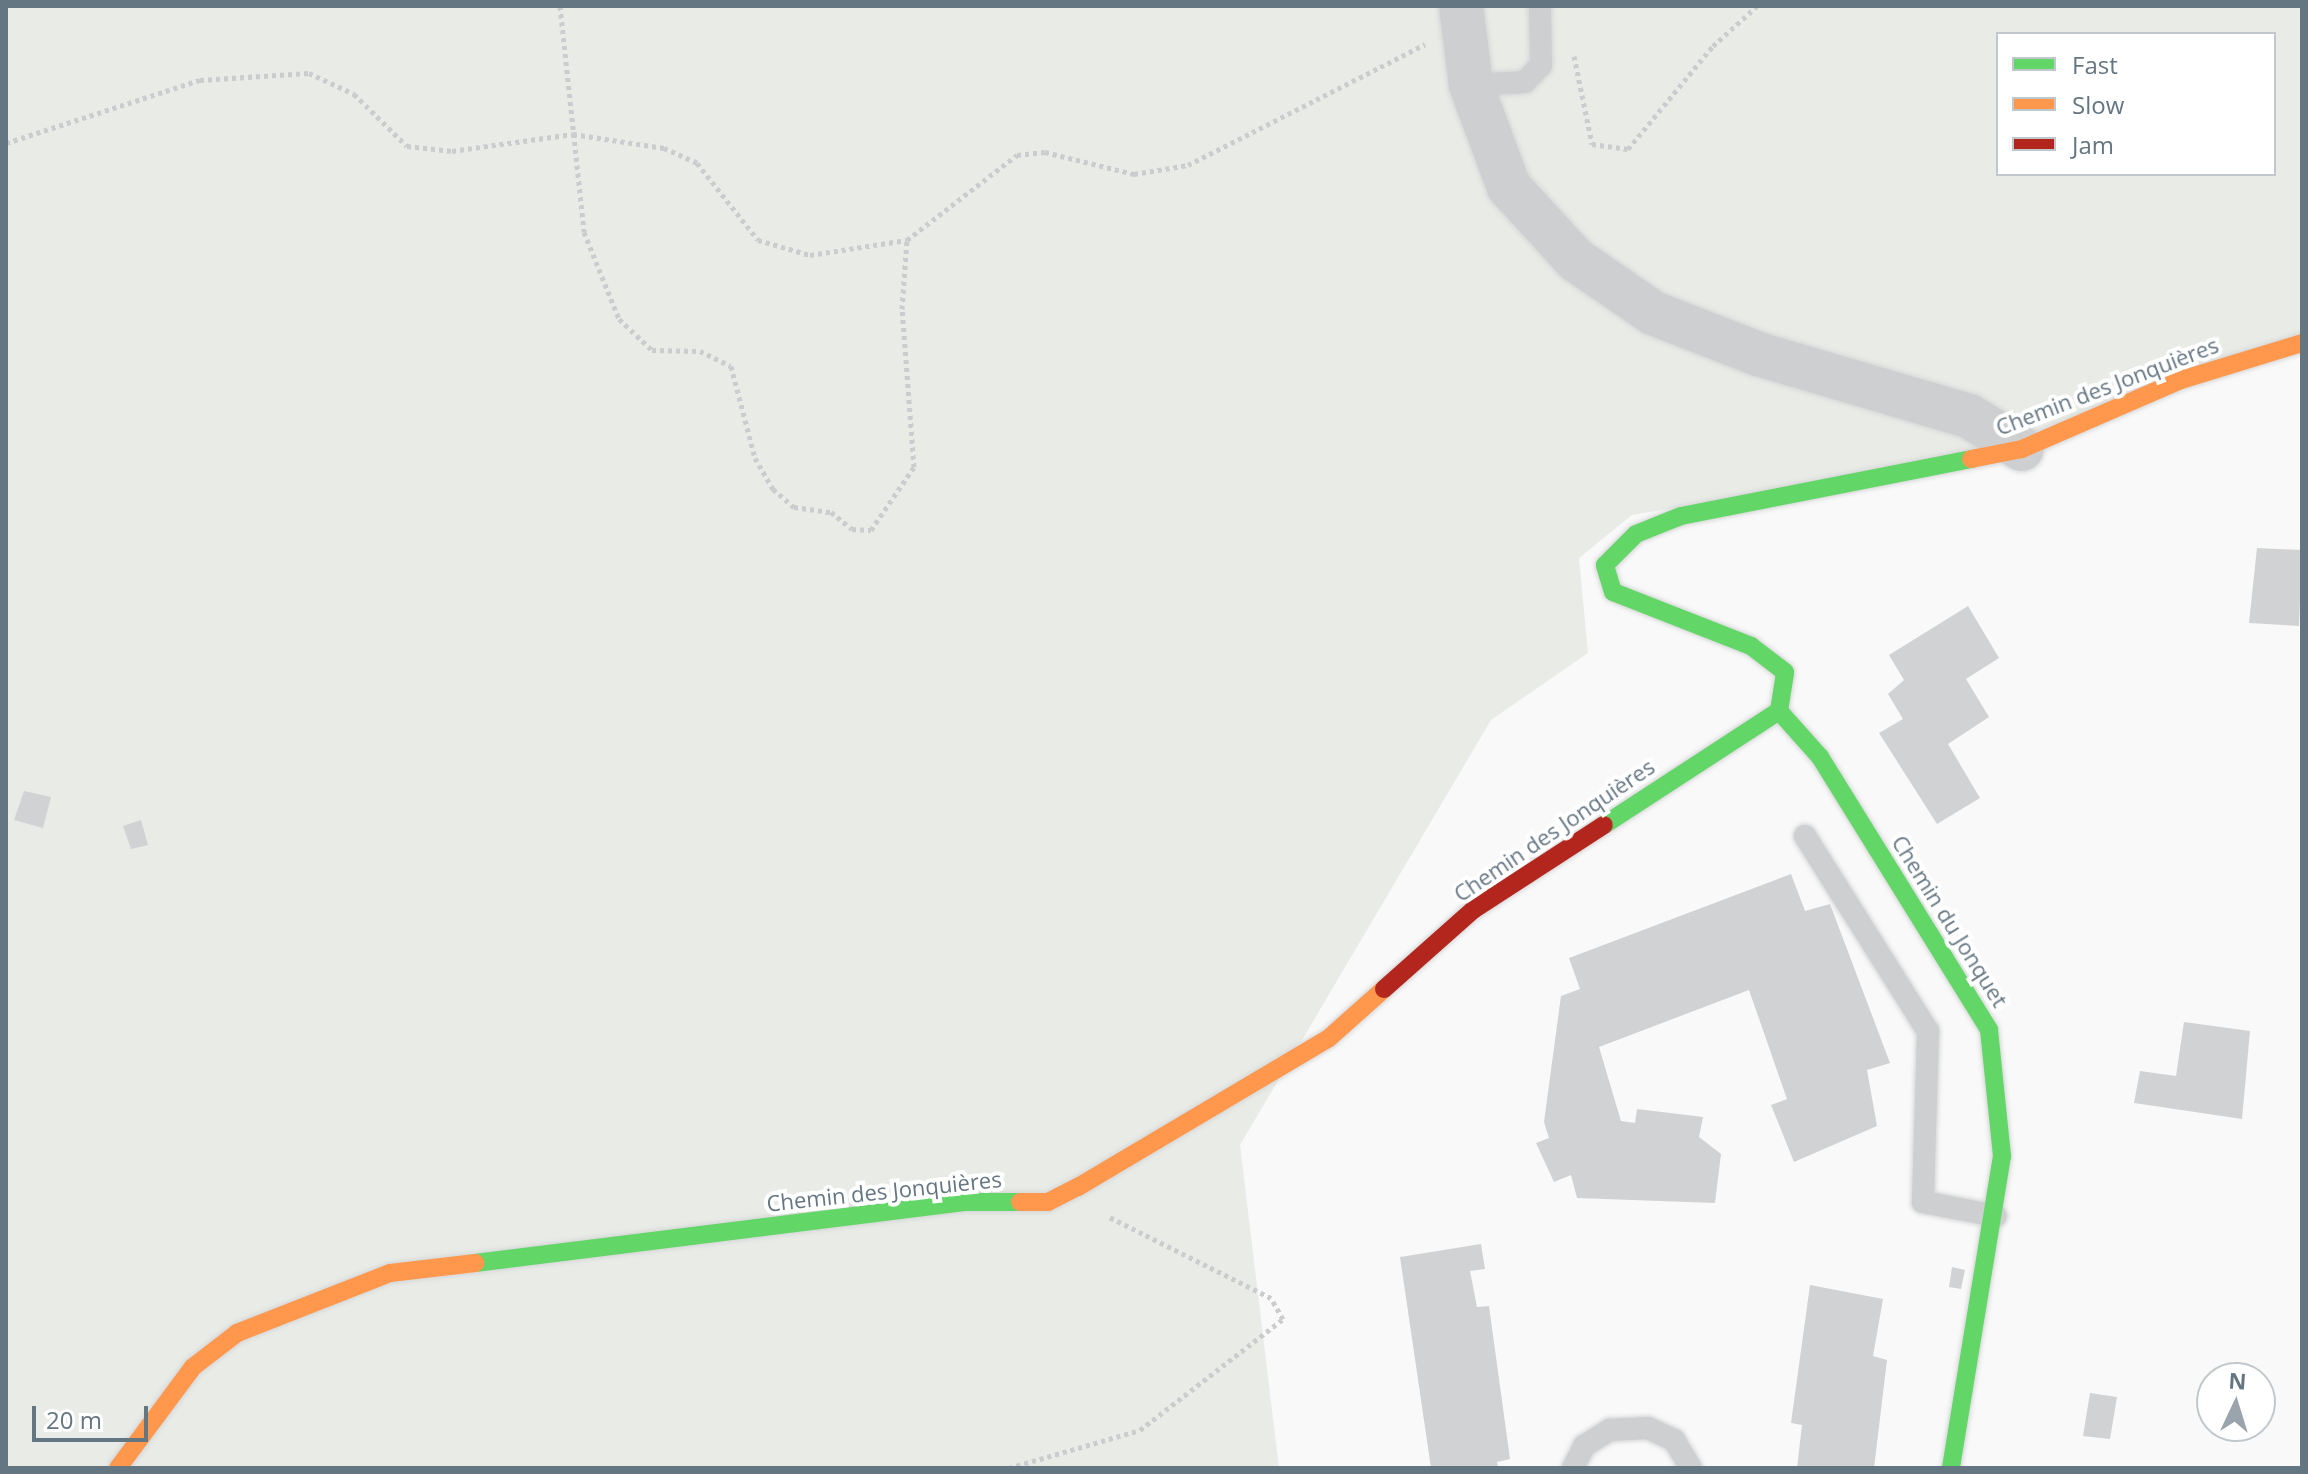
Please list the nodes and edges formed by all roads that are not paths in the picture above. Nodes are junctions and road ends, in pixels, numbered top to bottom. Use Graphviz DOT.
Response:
graph roads {
  1 [pos="1540,7"];
  2 [pos="1462,18"];
  3 [pos="1471,85"];
  4 [pos="2302,343"];
  5 [pos="2022,449"];
  6 [pos="1779,711"];
  7 [pos="1805,836"];
  8 [pos="1996,1216"];
  9 [pos="118,1468"];
  10 [pos="1573,1468"];
  11 [pos="1691,1468"];
  12 [pos="1951,1468"];
  1 -- 3 [label="lane"];
  2 -- 3 [label="street"];
  3 -- 5 [label="street"];
  4 -- 5 [label="street, Chemin des Jonquières"];
  5 -- 6 [label="street, Chemin des Jonquières"];
  6 -- 8 [label="street, Chemin du Jonquet"];
  6 -- 9 [label="street, Chemin des Jonquières"];
  7 -- 8 [label="lane"];
  8 -- 12 [label="street, Chemin du Jonquet"];
  10 -- 11 [label="lane"];
}
